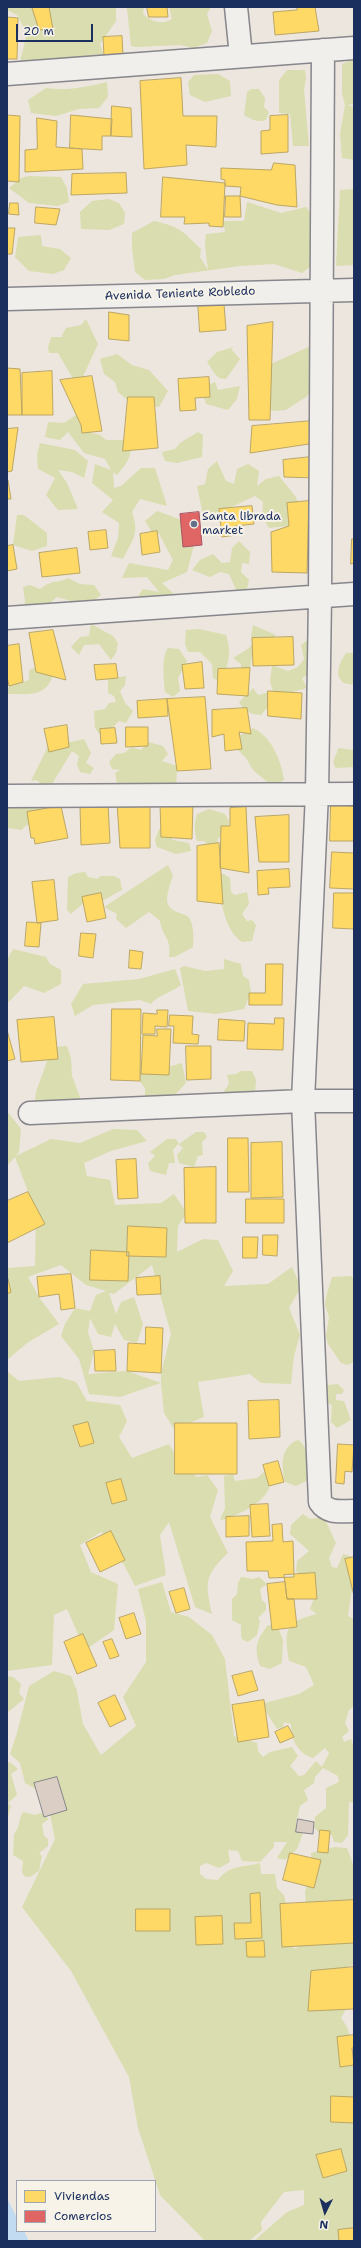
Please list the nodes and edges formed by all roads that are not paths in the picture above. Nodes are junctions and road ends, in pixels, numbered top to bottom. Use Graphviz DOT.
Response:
graph roads {
  1 [pos="236,7"];
  2 [pos="354,48"];
  3 [pos="323,50"];
  4 [pos="241,56"];
  5 [pos="7,74"];
  6 [pos="321,290"];
  7 [pos="354,290"];
  8 [pos="7,299"];
  9 [pos="354,594"];
  10 [pos="320,597"];
  11 [pos="7,618"];
  12 [pos="317,793"];
  13 [pos="354,794"];
  14 [pos="7,796"];
  15 [pos="303,1101"];
  16 [pos="354,1101"];
  17 [pos="30,1113"];
  18 [pos="354,1511"];
  1 -- 4 [label="street"];
  2 -- 3 [label="street"];
  3 -- 4 [label="street"];
  3 -- 6 [label="street"];
  4 -- 5 [label="street"];
  6 -- 7 [label="street, Avenida Teniente Robledo"];
  6 -- 8 [label="street, Avenida Teniente Robledo"];
  6 -- 10 [label="street"];
  9 -- 10 [label="street"];
  10 -- 11 [label="street"];
  10 -- 12 [label="street"];
  12 -- 13 [label="street"];
  12 -- 14 [label="street"];
  12 -- 15 [label="street"];
  15 -- 16 [label="street"];
  15 -- 17 [label="street"];
  15 -- 18 [label="street"];
}
